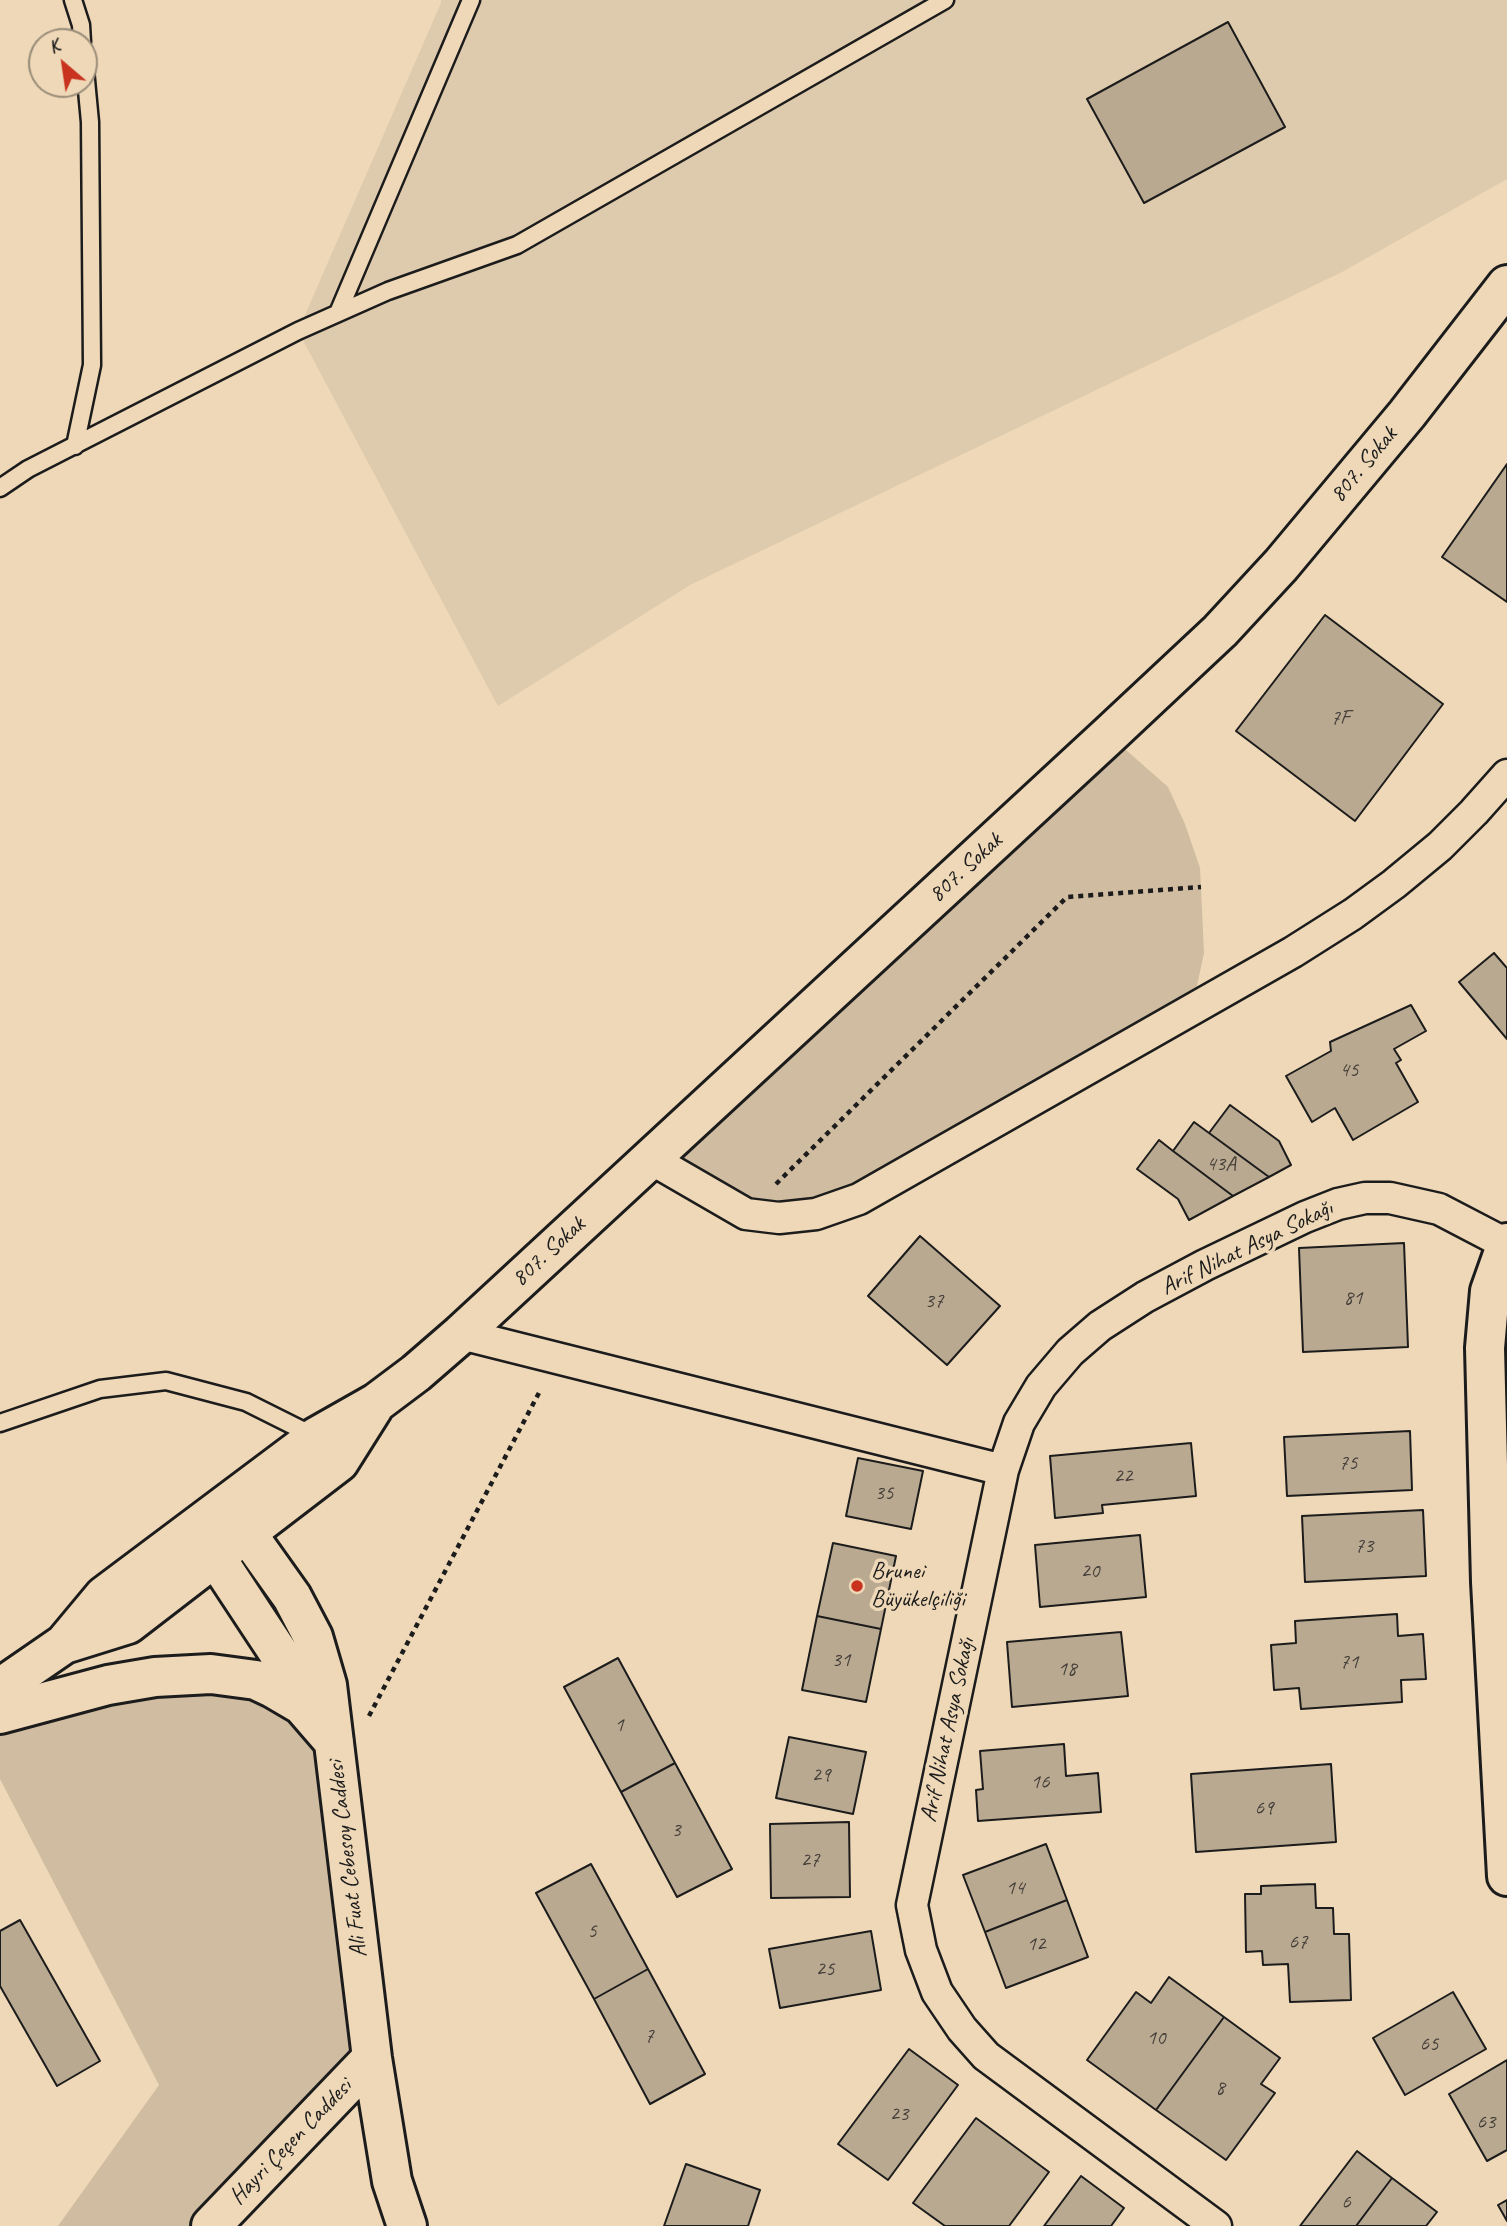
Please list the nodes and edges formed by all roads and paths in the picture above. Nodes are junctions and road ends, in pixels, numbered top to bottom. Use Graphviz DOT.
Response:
graph roads {
  1 [pos="73,0"];
  2 [pos="471,0"];
  3 [pos="945,0"];
  4 [pos="81,28"];
  5 [pos="88,98"];
  6 [pos="1507,285"];
  7 [pos="338,313"];
  8 [pos="75,446"];
  9 [pos="0,488"];
  10 [pos="1507,775"];
  11 [pos="1201,887"];
  12 [pos="650,1159"];
  13 [pos="746,1214"];
  14 [pos="1507,1244"];
  15 [pos="461,1334"];
  16 [pos="557,1358"];
  17 [pos="1496,1390"];
  18 [pos="376,1403"];
  19 [pos="0,1423"];
  20 [pos="316,1437"];
  21 [pos="1003,1470"];
  22 [pos="237,1518"];
  23 [pos="205,1542"];
  24 [pos="1499,1582"];
  25 [pos="0,1688"];
  26 [pos="0,1714"];
  27 [pos="336,1759"];
  28 [pos="1507,1876"];
  29 [pos="372,2058"];
  30 [pos="211,2226"];
  31 [pos="407,2226"];
  32 [pos="1216,2226"];
  1 -- 4 [label="lane"];
  2 -- 7 [label="lane"];
  3 -- 7 [label="lane"];
  5 -- 8 [label="lane"];
  6 -- 12 [label="main road, 807. Sokak"];
  7 -- 8 [label="lane"];
  8 -- 9 [label="lane"];
  10 -- 13 [label="street"];
  11 -- 13 [label="path"];
  12 -- 13 [label="street"];
  12 -- 15 [label="main road, 807. Sokak"];
  14 -- 17 [label="main road"];
  14 -- 21 [label="street, Arif Nihat Asya Sokağı"];
  15 -- 16 [label="street"];
  15 -- 18 [label="main road, 807. Sokak"];
  16 -- 21 [label="street"];
  16 -- 27 [label="path"];
  17 -- 24 [label="main road"];
  18 -- 20 [label="main road, 807. Sokak"];
  18 -- 22 [label="main road, 807. Sokak"];
  19 -- 20 [label="lane"];
  20 -- 22 [label="main road, 807. Sokak"];
  21 -- 32 [label="street, Arif Nihat Asya Sokağı"];
  22 -- 23 [label="main road, 807. Sokak"];
  22 -- 27 [label="main road"];
  23 -- 25 [label="main road, 807. Sokak"];
  23 -- 27 [label="main road, Ali Fuat Cebesoy Caddesi"];
  24 -- 28 [label="main road"];
  26 -- 27 [label="main road"];
  27 -- 29 [label="main road, Ali Fuat Cebesoy Caddesi"];
  29 -- 30 [label="main road, Hayri Çeçen Caddesi"];
  29 -- 31 [label="main road, Ali Fuat Cebesoy Caddesi"];
}
